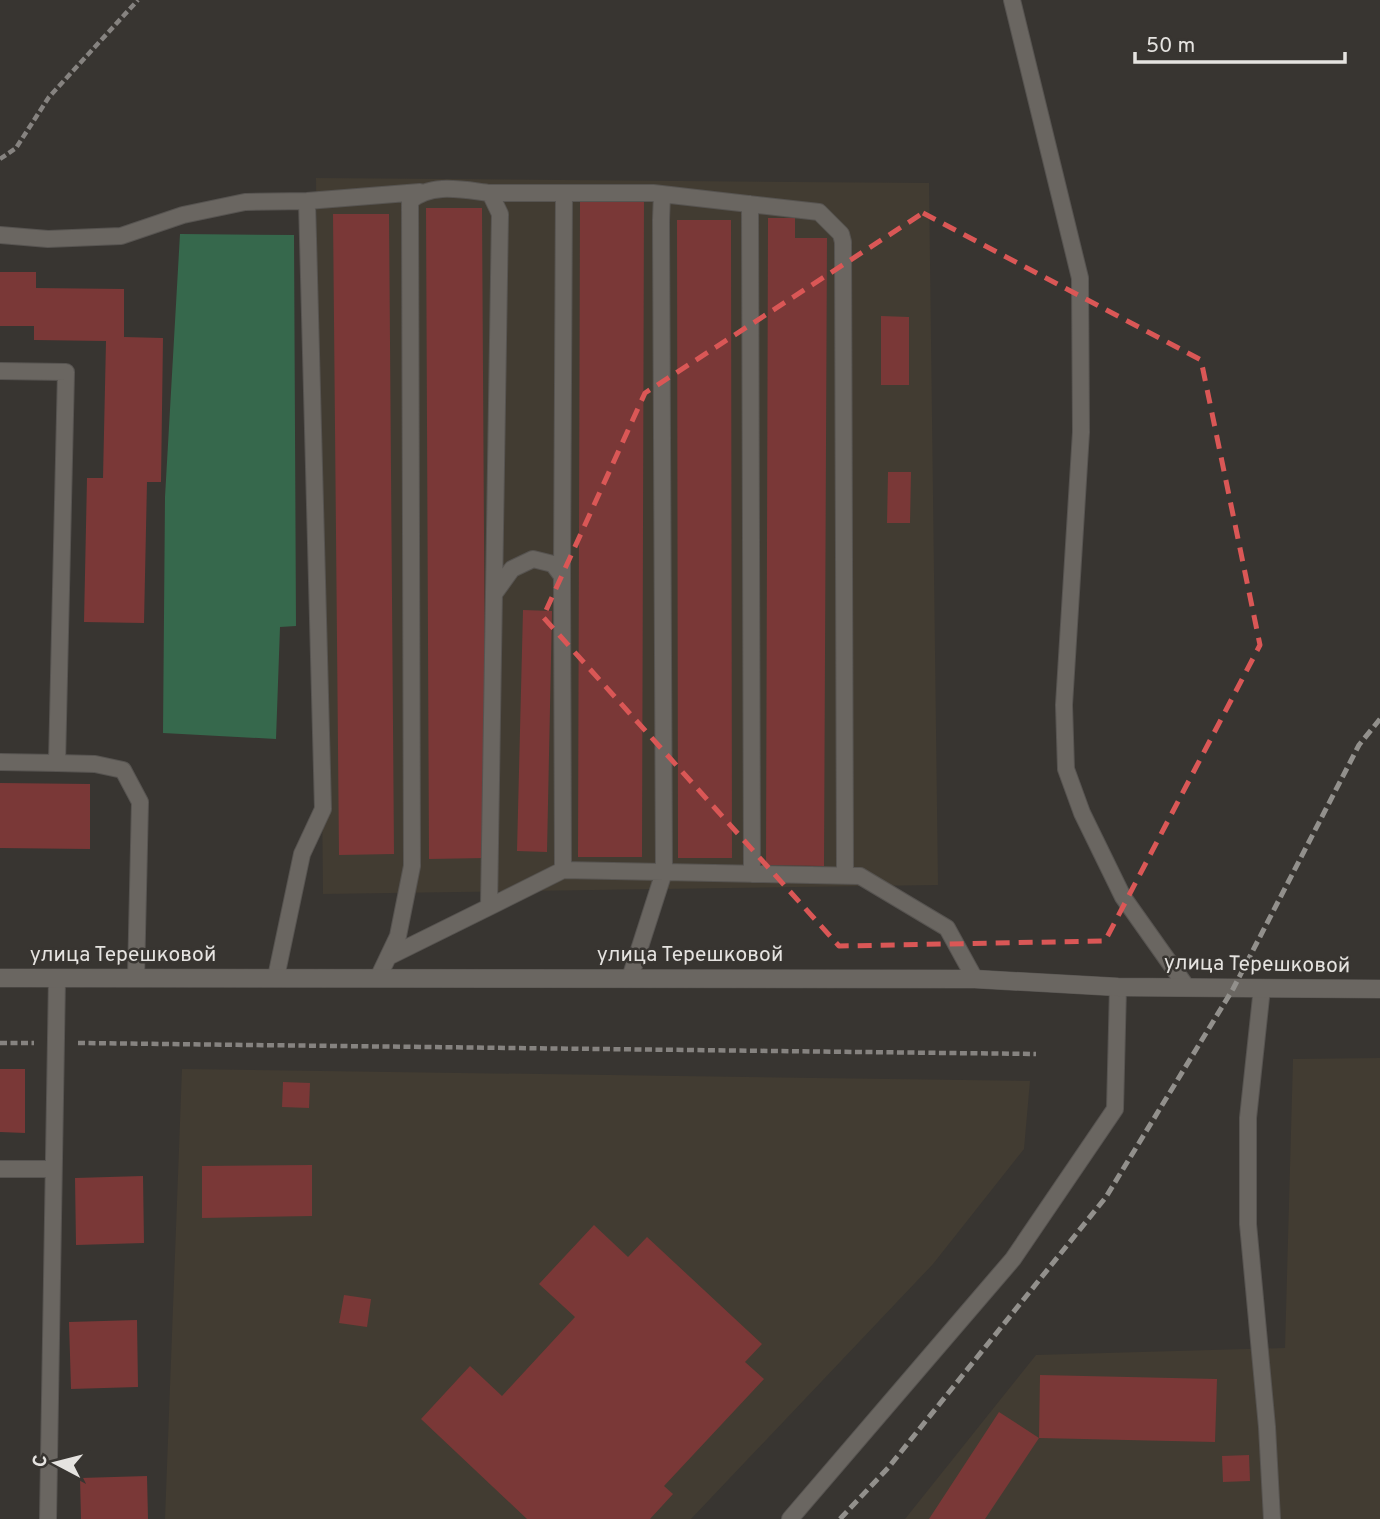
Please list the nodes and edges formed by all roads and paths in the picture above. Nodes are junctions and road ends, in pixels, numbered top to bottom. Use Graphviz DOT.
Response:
graph roads {
  1 [pos="138,0"];
  2 [pos="1012,0"];
  3 [pos="0,159"];
  4 [pos="420,192"];
  5 [pos="490,193"];
  6 [pos="564,193"];
  7 [pos="662,194"];
  8 [pos="307,201"];
  9 [pos="750,204"];
  10 [pos="0,235"];
  11 [pos="0,371"];
  12 [pos="562,576"];
  13 [pos="494,594"];
  14 [pos="0,762"];
  15 [pos="57,763"];
  16 [pos="563,870"];
  17 [pos="664,872"];
  18 [pos="752,874"];
  19 [pos="845,875"];
  20 [pos="489,907"];
  21 [pos="388,957"];
  22 [pos="136,977"];
  23 [pos="276,977"];
  24 [pos="0,978"];
  25 [pos="57,978"];
  26 [pos="378,978"];
  27 [pos="630,978"];
  28 [pos="975,979"];
  29 [pos="1186,986"];
  30 [pos="1118,987"];
  31 [pos="1262,989"];
  32 [pos="1380,989"];
  33 [pos="0,1043"];
  34 [pos="54,1043"];
  35 [pos="1036,1054"];
  36 [pos="0,1169"];
  37 [pos="53,1169"];
  38 [pos="48,1519"];
  39 [pos="790,1519"];
  40 [pos="1272,1519"];
  1 -- 3 [label="path"];
  2 -- 29 [label="lane"];
  4 -- 5 [label="lane"];
  4 -- 8 [label="lane"];
  4 -- 21 [label="lane"];
  5 -- 6 [label="lane"];
  5 -- 13 [label="lane"];
  6 -- 7 [label="lane"];
  6 -- 12 [label="lane"];
  7 -- 9 [label="lane"];
  7 -- 17 [label="lane"];
  8 -- 10 [label="lane"];
  8 -- 23 [label="lane"];
  9 -- 18 [label="lane"];
  9 -- 19 [label="lane"];
  11 -- 15 [label="lane"];
  12 -- 13 [label="lane"];
  12 -- 16 [label="lane"];
  13 -- 20 [label="lane"];
  14 -- 15 [label="lane"];
  15 -- 22 [label="lane"];
  16 -- 17 [label="lane"];
  16 -- 20 [label="lane"];
  17 -- 18 [label="lane"];
  17 -- 27 [label="lane"];
  18 -- 19 [label="lane"];
  19 -- 28 [label="lane"];
  20 -- 21 [label="lane"];
  21 -- 26 [label="lane"];
  22 -- 23 [label="street, улица Терешковой"];
  22 -- 25 [label="street, улица Терешковой"];
  23 -- 26 [label="street, улица Терешковой"];
  24 -- 25 [label="street, улица Терешковой"];
  25 -- 34 [label="lane"];
  26 -- 27 [label="street, улица Терешковой"];
  27 -- 28 [label="street, улица Терешковой"];
  28 -- 30 [label="street, улица Терешковой"];
  29 -- 30 [label="street, улица Терешковой"];
  29 -- 31 [label="street, улица Терешковой"];
  30 -- 39 [label="lane"];
  31 -- 32 [label="street, улица Терешковой"];
  31 -- 40 [label="lane"];
  33 -- 34 [label="path"];
  34 -- 35 [label="path"];
  34 -- 37 [label="lane"];
  36 -- 37 [label="lane"];
  37 -- 38 [label="lane"];
}
